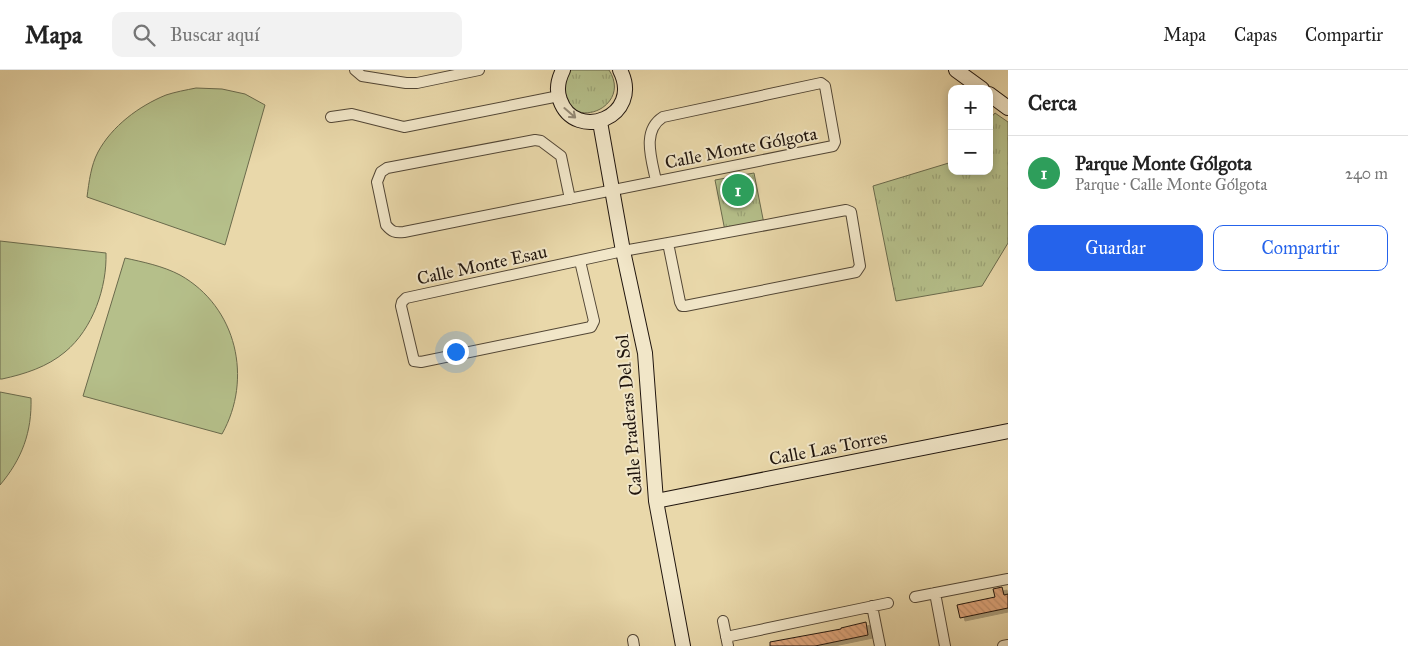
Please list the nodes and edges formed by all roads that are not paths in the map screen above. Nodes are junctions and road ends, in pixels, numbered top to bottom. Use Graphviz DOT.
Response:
graph roads {
  1 [pos="355,70"];
  2 [pos="479,70"];
  3 [pos="563,70"];
  4 [pos="620,70"];
  5 [pos="956,70"];
  6 [pos="977,85"];
  7 [pos="559,96"];
  8 [pos="993,97"];
  9 [pos="1008,108"];
  10 [pos="331,116"];
  11 [pos="600,122"];
  12 [pos="656,181"];
  13 [pos="612,190"];
  14 [pos="570,199"];
  15 [pos="668,243"];
  16 [pos="623,251"];
  17 [pos="580,261"];
  18 [pos="1008,431"];
  19 [pos="656,501"];
  20 [pos="1008,579"];
  21 [pos="935,593"];
  22 [pos="916,597"];
  23 [pos="888,603"];
  24 [pos="872,606"];
  25 [pos="723,620"];
  26 [pos="727,641"];
  27 [pos="1008,645"];
  28 [pos="683,646"];
  29 [pos="880,646"];
  30 [pos="945,646"];
  31 [pos="1003,646"];
  1 -- 2 [label="street"];
  3 -- 7 [label="street"];
  4 -- 11 [label="street"];
  5 -- 6 [label="street"];
  7 -- 10 [label="street"];
  7 -- 11 [label="street, one-way"];
  8 -- 9 [label="street"];
  11 -- 13 [label="street, Calle Praderas Del Sol"];
  12 -- 12 [label="street, Calle Monte Gólgota"];
  12 -- 13 [label="street, Calle Monte Gólgota"];
  13 -- 14 [label="street, Calle Monte Gólgota"];
  13 -- 16 [label="street, Calle Praderas Del Sol"];
  14 -- 14 [label="street, Calle Monte Gólgota"];
  15 -- 15 [label="street, Calle Monte Esau"];
  15 -- 16 [label="street, Calle Monte Esau"];
  16 -- 17 [label="street, Calle Monte Esau"];
  16 -- 19 [label="street, Calle Praderas Del Sol"];
  17 -- 17 [label="street, Calle Monte Esau"];
  18 -- 19 [label="street, Calle Las Torres"];
  19 -- 28 [label="street, Calle Praderas Del Sol"];
  20 -- 21 [label="street"];
  21 -- 22 [label="street"];
  21 -- 30 [label="street"];
  23 -- 24 [label="street"];
  24 -- 26 [label="street"];
  24 -- 29 [label="street"];
  25 -- 26 [label="street"];
  27 -- 31 [label="street"];
}
